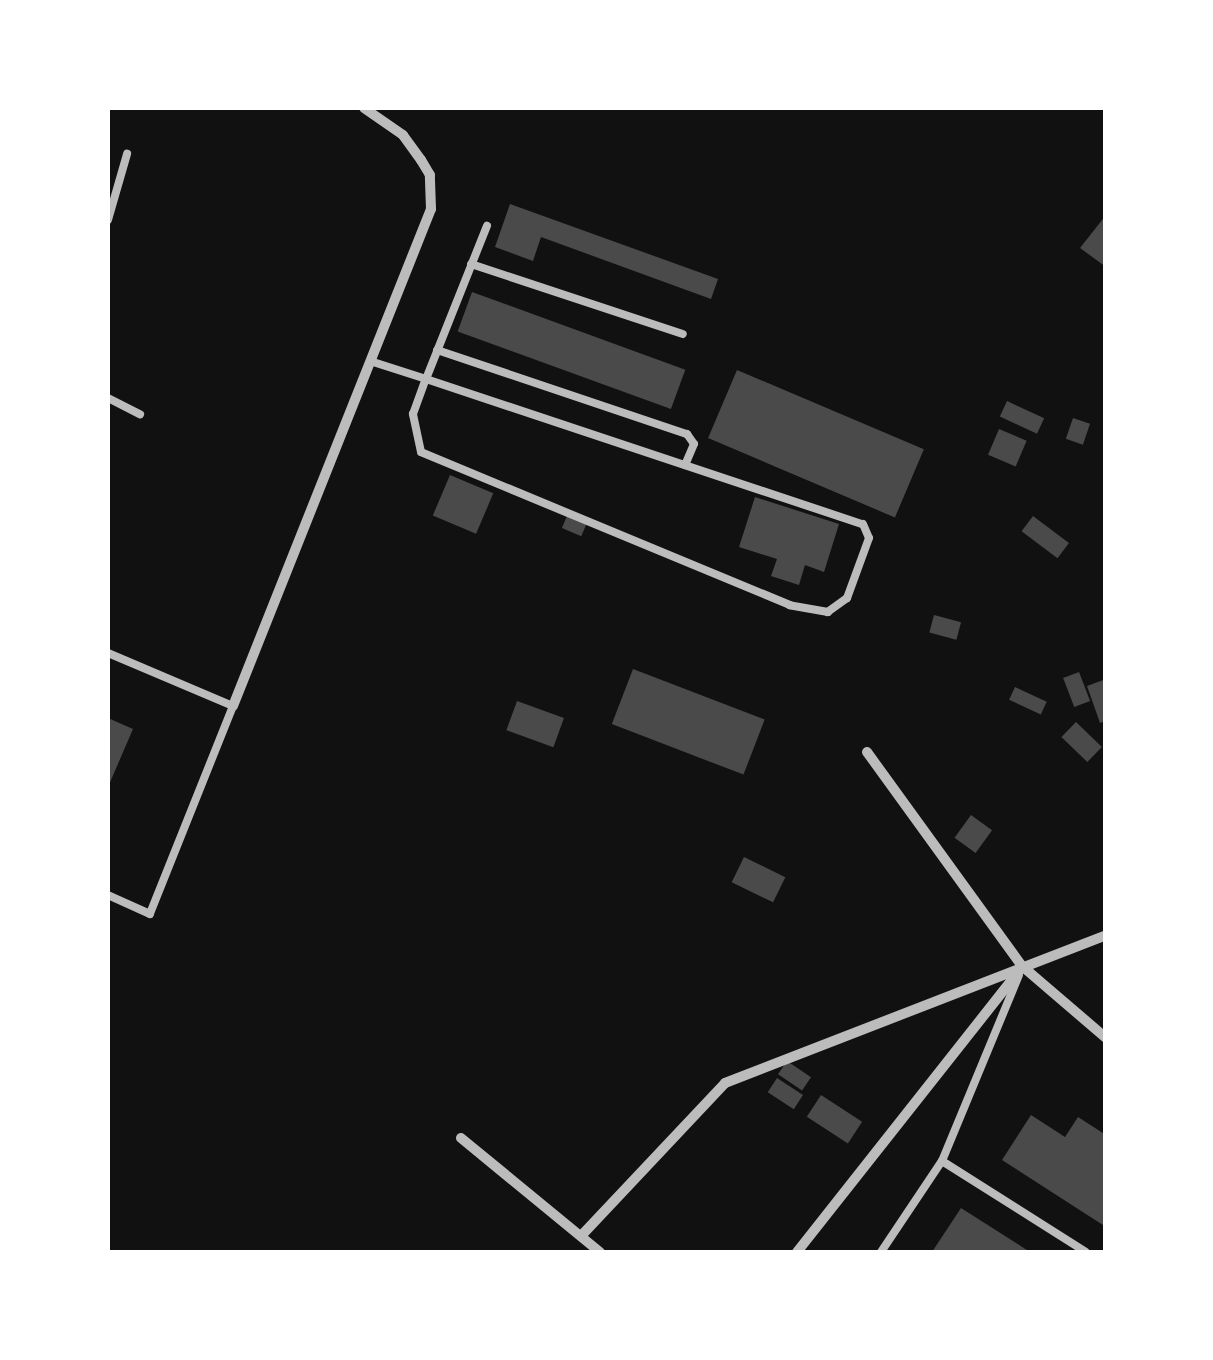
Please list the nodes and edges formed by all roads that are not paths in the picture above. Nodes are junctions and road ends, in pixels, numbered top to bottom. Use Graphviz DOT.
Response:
graph roads {
  1 [pos="364,108"];
  2 [pos="127,154"];
  3 [pos="108,220"];
  4 [pos="486,226"];
  5 [pos="472,264"];
  6 [pos="683,334"];
  7 [pos="437,350"];
  8 [pos="370,361"];
  9 [pos="426,379"];
  10 [pos="108,398"];
  11 [pos="140,414"];
  12 [pos="685,465"];
  13 [pos="108,653"];
  14 [pos="233,706"];
  15 [pos="867,752"];
  16 [pos="108,895"];
  17 [pos="1106,936"];
  18 [pos="1022,966"];
  19 [pos="1106,1038"];
  20 [pos="461,1138"];
  21 [pos="942,1161"];
  22 [pos="581,1236"];
  23 [pos="600,1252"];
  24 [pos="797,1252"];
  25 [pos="880,1252"];
  26 [pos="1086,1252"];
  1 -- 8 [label="street"];
  2 -- 3 [label="lane"];
  4 -- 5 [label="lane"];
  5 -- 6 [label="lane"];
  5 -- 7 [label="lane"];
  7 -- 9 [label="lane"];
  7 -- 12 [label="lane"];
  8 -- 9 [label="lane"];
  8 -- 14 [label="street"];
  9 -- 12 [label="lane"];
  9 -- 12 [label="lane"];
  10 -- 11 [label="lane"];
  13 -- 14 [label="lane"];
  14 -- 16 [label="lane"];
  15 -- 18 [label="street"];
  17 -- 18 [label="street"];
  18 -- 19 [label="street"];
  18 -- 21 [label="lane"];
  18 -- 22 [label="street"];
  18 -- 24 [label="street"];
  20 -- 22 [label="street"];
  21 -- 25 [label="lane"];
  21 -- 26 [label="lane"];
  22 -- 23 [label="street"];
}
